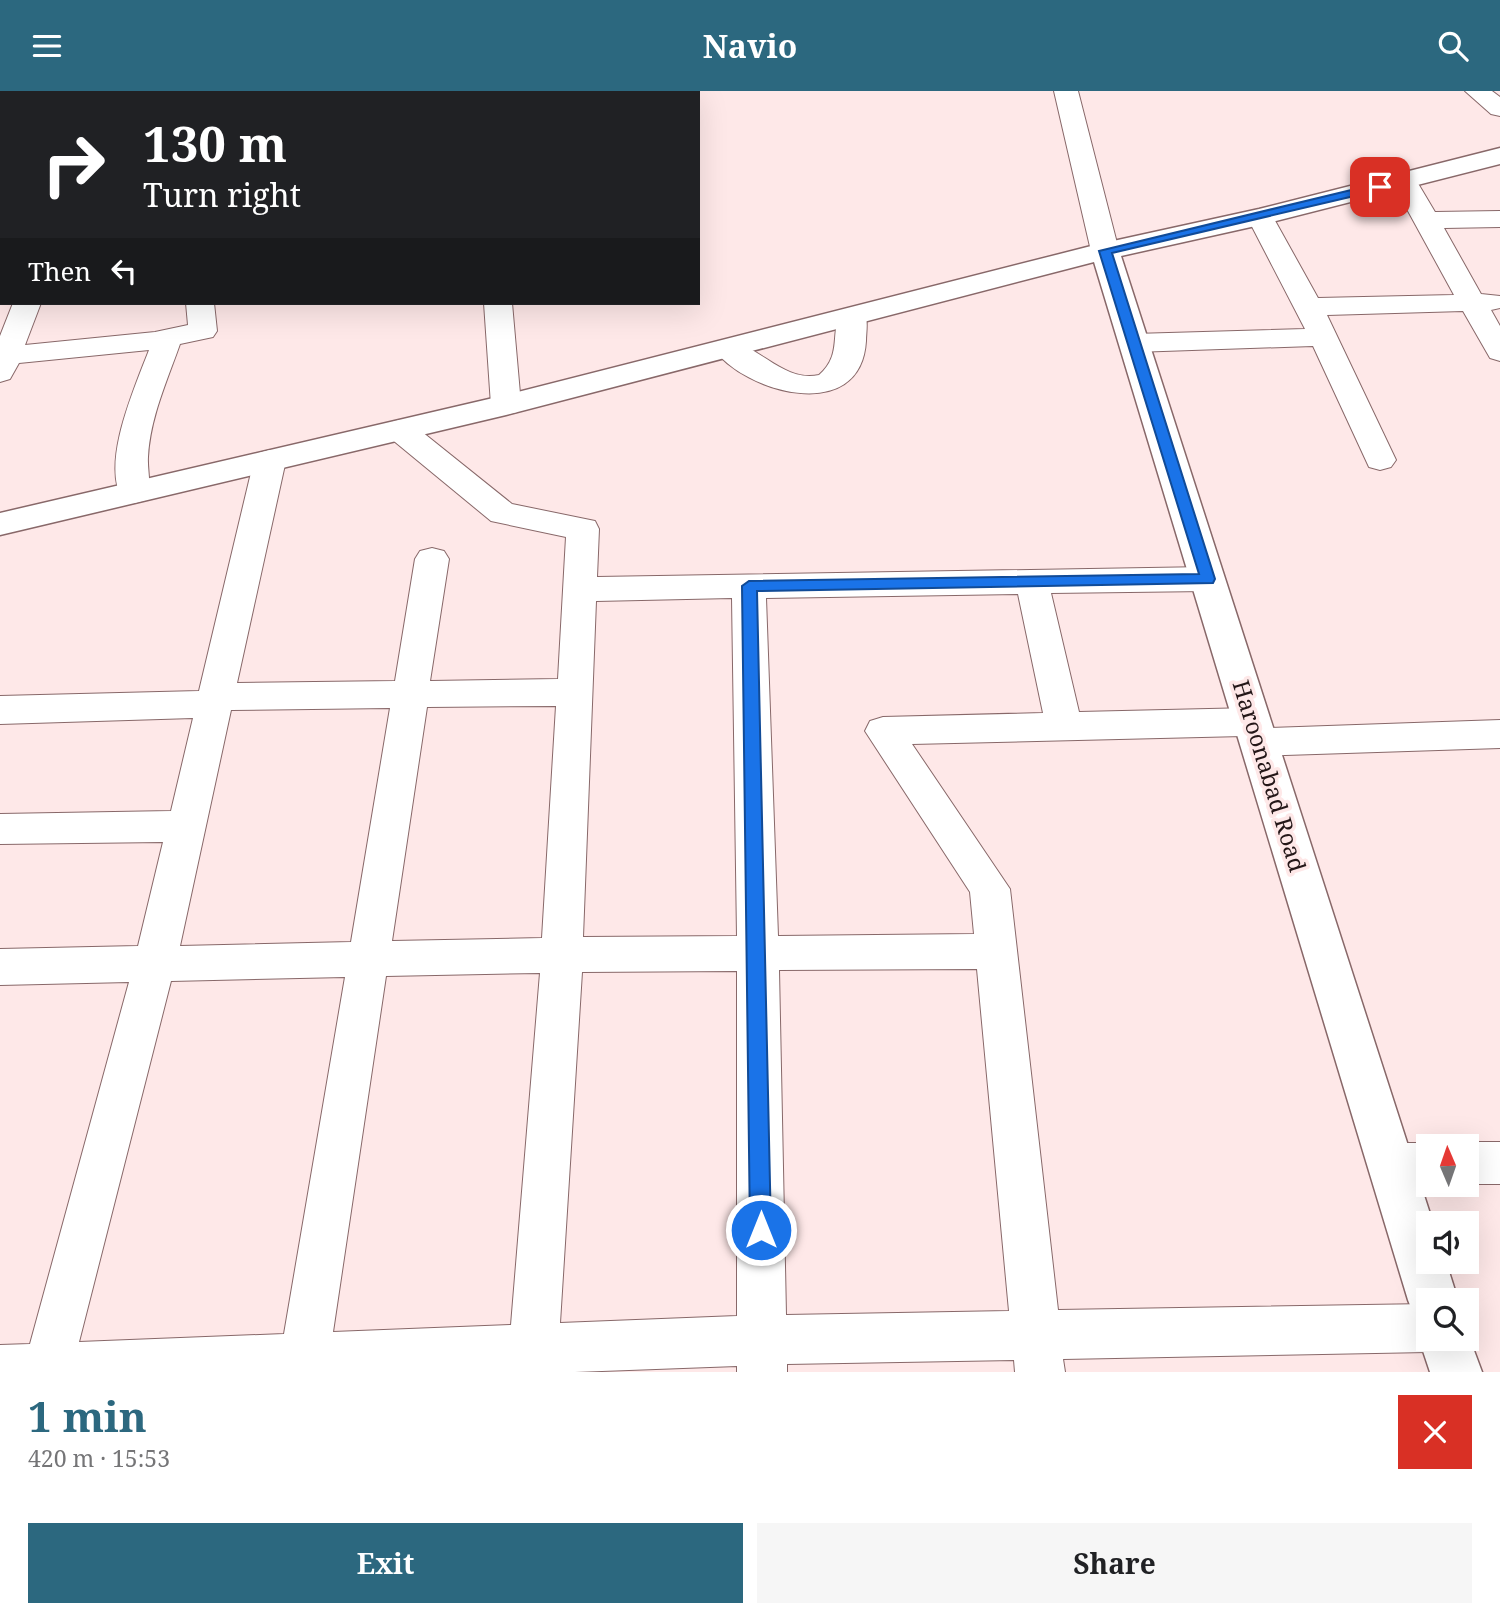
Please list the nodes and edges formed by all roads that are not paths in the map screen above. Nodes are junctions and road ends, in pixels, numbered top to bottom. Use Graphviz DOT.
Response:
graph roads {
  1 [pos="1066,91"];
  2 [pos="1477,91"];
  3 [pos="1500,109"];
  4 [pos="1500,156"];
  5 [pos="1404,180"];
  6 [pos="1260,217"];
  7 [pos="1500,219"];
  8 [pos="1426,220"];
  9 [pos="1105,251"];
  10 [pos="1486,302"];
  11 [pos="26,305"];
  12 [pos="200,305"];
  13 [pos="498,305"];
  14 [pos="1309,307"];
  15 [pos="853,316"];
  16 [pos="1323,337"];
  17 [pos="168,338"];
  18 [pos="1134,343"];
  19 [pos="727,348"];
  20 [pos="1500,352"];
  21 [pos="2,362"];
  22 [pos="506,405"];
  23 [pos="400,430"];
  24 [pos="270,460"];
  25 [pos="1380,460"];
  26 [pos="134,492"];
  27 [pos="0,524"];
  28 [pos="432,559"];
  29 [pos="1208,579"];
  30 [pos="1032,582"];
  31 [pos="749,586"];
  32 [pos="580,589"];
  33 [pos="575,692"];
  34 [pos="412,694"];
  35 [pos="213,701"];
  36 [pos="0,710"];
  37 [pos="1064,727"];
  38 [pos="1255,732"];
  39 [pos="1500,734"];
  40 [pos="186,825"];
  41 [pos="0,829"];
  42 [pos="997,951"];
  43 [pos="562,955"];
  44 [pos="758,955"];
  45 [pos="366,959"];
  46 [pos="155,964"];
  47 [pos="0,967"];
  48 [pos="1479,1163"];
  49 [pos="1500,1163"];
  50 [pos="1410,1164"];
  51 [pos="1431,1288"];
  52 [pos="1416,1329"];
  53 [pos="1449,1351"];
  54 [pos="1038,1353"];
  55 [pos="762,1356"];
  56 [pos="533,1360"];
  57 [pos="285,1362"];
  58 [pos="47,1369"];
  59 [pos="0,1370"];
  60 [pos="1456,1372"];
  1 -- 9 [label="street"];
  2 -- 3 [label="street"];
  4 -- 5 [label="main road"];
  5 -- 6 [label="main road"];
  5 -- 8 [label="street"];
  6 -- 9 [label="main road"];
  6 -- 14 [label="street"];
  7 -- 8 [label="street"];
  8 -- 10 [label="street"];
  9 -- 15 [label="main road"];
  9 -- 18 [label="main road, Haroonabad Road"];
  10 -- 14 [label="street"];
  10 -- 20 [label="street"];
  11 -- 21 [label="street"];
  12 -- 17 [label="street"];
  13 -- 22 [label="street"];
  14 -- 16 [label="street"];
  15 -- 19 [label="main road"];
  15 -- 19 [label="street"];
  16 -- 18 [label="street"];
  16 -- 25 [label="street"];
  17 -- 21 [label="street"];
  17 -- 26 [label="street"];
  18 -- 29 [label="main road, Haroonabad Road"];
  19 -- 22 [label="main road"];
  22 -- 23 [label="main road"];
  23 -- 24 [label="main road"];
  23 -- 32 [label="street"];
  24 -- 26 [label="main road"];
  24 -- 35 [label="street"];
  26 -- 27 [label="main road"];
  28 -- 34 [label="street"];
  29 -- 30 [label="street"];
  29 -- 38 [label="main road, Haroonabad Road"];
  30 -- 31 [label="street"];
  30 -- 37 [label="street"];
  31 -- 32 [label="street"];
  31 -- 44 [label="street"];
  32 -- 33 [label="street"];
  33 -- 34 [label="street"];
  33 -- 43 [label="street"];
  34 -- 35 [label="street"];
  34 -- 45 [label="street"];
  35 -- 36 [label="street"];
  35 -- 40 [label="street"];
  37 -- 38 [label="street"];
  37 -- 42 [label="street"];
  38 -- 39 [label="street"];
  38 -- 50 [label="main road, Haroonabad Road"];
  40 -- 41 [label="street"];
  40 -- 46 [label="street"];
  42 -- 44 [label="street"];
  42 -- 54 [label="street"];
  43 -- 44 [label="street"];
  43 -- 45 [label="street"];
  43 -- 56 [label="street"];
  44 -- 55 [label="street"];
  45 -- 46 [label="street"];
  45 -- 57 [label="street"];
  46 -- 47 [label="street"];
  46 -- 58 [label="street"];
  48 -- 49 [label="street"];
  50 -- 51 [label="main road, Haroonabad Road"];
  52 -- 54 [label="street"];
  53 -- 60 [label="main road"];
  54 -- 55 [label="street"];
  55 -- 56 [label="street"];
  56 -- 57 [label="street"];
  57 -- 58 [label="street"];
  58 -- 59 [label="street"];
}
